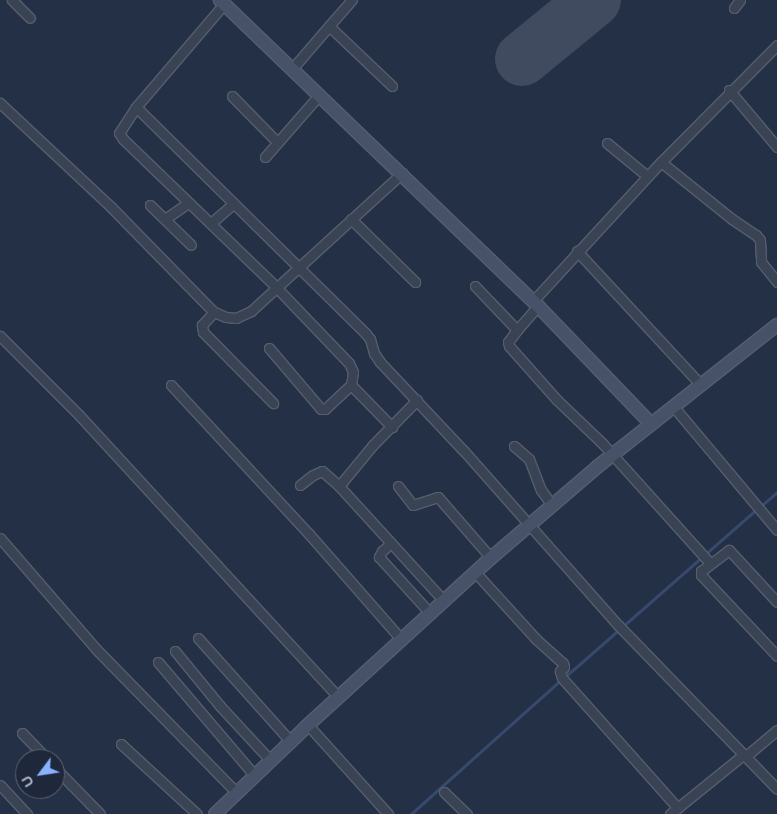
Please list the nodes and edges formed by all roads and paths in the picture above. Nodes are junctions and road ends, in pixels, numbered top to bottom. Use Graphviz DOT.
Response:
graph roads {
  1 [pos="12,0"];
  2 [pos="352,0"];
  3 [pos="740,0"];
  4 [pos="222,2"];
  5 [pos="734,8"];
  6 [pos="30,18"];
  7 [pos="329,26"];
  8 [pos="774,48"];
  9 [pos="777,58"];
  10 [pos="292,69"];
  11 [pos="392,86"];
  12 [pos="730,90"];
  13 [pos="319,95"];
  14 [pos="232,96"];
  15 [pos="0,103"];
  16 [pos="136,107"];
  17 [pos="277,142"];
  18 [pos="607,143"];
  19 [pos="777,147"];
  20 [pos="265,157"];
  21 [pos="661,162"];
  22 [pos="402,173"];
  23 [pos="647,176"];
  24 [pos="188,202"];
  25 [pos="234,203"];
  26 [pos="150,205"];
  27 [pos="165,219"];
  28 [pos="351,219"];
  29 [pos="211,223"];
  30 [pos="191,245"];
  31 [pos="578,251"];
  32 [pos="299,266"];
  33 [pos="415,282"];
  34 [pos="777,282"];
  35 [pos="475,286"];
  36 [pos="276,287"];
  37 [pos="535,304"];
  38 [pos="214,312"];
  39 [pos="777,325"];
  40 [pos="517,330"];
  41 [pos="0,336"];
  42 [pos="269,348"];
  43 [pos="171,384"];
  44 [pos="351,385"];
  45 [pos="702,385"];
  46 [pos="416,400"];
  47 [pos="273,403"];
  48 [pos="673,406"];
  49 [pos="651,424"];
  50 [pos="392,427"];
  51 [pos="514,446"];
  52 [pos="612,455"];
  53 [pos="300,485"];
  54 [pos="339,486"];
  55 [pos="398,486"];
  56 [pos="552,505"];
  57 [pos="528,526"];
  58 [pos="777,530"];
  59 [pos="0,538"];
  60 [pos="390,543"];
  61 [pos="491,558"];
  62 [pos="705,558"];
  63 [pos="476,572"];
  64 [pos="444,601"];
  65 [pos="777,602"];
  66 [pos="430,613"];
  67 [pos="198,638"];
  68 [pos="401,640"];
  69 [pos="175,651"];
  70 [pos="777,656"];
  71 [pos="158,662"];
  72 [pos="338,697"];
  73 [pos="308,725"];
  74 [pos="777,730"];
  75 [pos="22,733"];
  76 [pos="291,742"];
  77 [pos="121,744"];
  78 [pos="37,749"];
  79 [pos="743,756"];
  80 [pos="271,761"];
  81 [pos="255,776"];
  82 [pos="65,778"];
  83 [pos="1,788"];
  84 [pos="777,789"];
  85 [pos="444,792"];
  86 [pos="237,793"];
  87 [pos="678,808"];
  88 [pos="27,814"];
  89 [pos="100,814"];
  90 [pos="196,814"];
  91 [pos="215,814"];
  92 [pos="388,814"];
  93 [pos="467,814"];
  94 [pos="670,814"];
  1 -- 6 [label="street"];
  2 -- 7 [label="street"];
  3 -- 5 [label="street"];
  4 -- 10 [label="street"];
  4 -- 16 [label="street"];
  7 -- 10 [label="street"];
  7 -- 11 [label="street"];
  8 -- 9 [label="street"];
  8 -- 12 [label="street"];
  10 -- 13 [label="street"];
  12 -- 19 [label="street"];
  12 -- 21 [label="street"];
  13 -- 17 [label="street"];
  13 -- 22 [label="street"];
  14 -- 17 [label="street"];
  15 -- 38 [label="street"];
  16 -- 24 [label="street"];
  16 -- 25 [label="street"];
  17 -- 20 [label="street"];
  18 -- 23 [label="street"];
  21 -- 23 [label="street"];
  21 -- 34 [label="street"];
  22 -- 28 [label="street"];
  22 -- 37 [label="street"];
  23 -- 31 [label="street"];
  24 -- 27 [label="street"];
  24 -- 29 [label="street"];
  25 -- 29 [label="street"];
  25 -- 32 [label="street"];
  26 -- 27 [label="street"];
  27 -- 30 [label="street"];
  28 -- 32 [label="street"];
  28 -- 33 [label="street"];
  29 -- 36 [label="street"];
  31 -- 37 [label="street"];
  31 -- 45 [label="street"];
  32 -- 36 [label="street"];
  32 -- 46 [label="street"];
  35 -- 40 [label="street"];
  36 -- 38 [label="street"];
  36 -- 44 [label="street"];
  37 -- 40 [label="street"];
  37 -- 49 [label="street"];
  38 -- 47 [label="street"];
  39 -- 45 [label="street"];
  40 -- 52 [label="street"];
  41 -- 72 [label="street"];
  42 -- 44 [label="street"];
  43 -- 68 [label="street"];
  44 -- 50 [label="street"];
  45 -- 48 [label="street"];
  46 -- 50 [label="street"];
  46 -- 57 [label="street"];
  48 -- 49 [label="street"];
  48 -- 58 [label="street"];
  49 -- 52 [label="street"];
  50 -- 54 [label="street"];
  51 -- 56 [label="street"];
  52 -- 56 [label="street"];
  52 -- 62 [label="street"];
  53 -- 54 [label="street"];
  54 -- 60 [label="street"];
  55 -- 61 [label="street"];
  56 -- 57 [label="street"];
  57 -- 61 [label="street"];
  57 -- 79 [label="street"];
  59 -- 86 [label="street"];
  60 -- 64 [label="street"];
  60 -- 66 [label="street"];
  61 -- 63 [label="street"];
  62 -- 65 [label="street"];
  62 -- 70 [label="street"];
  63 -- 64 [label="street"];
  63 -- 87 [label="street"];
  64 -- 66 [label="street"];
  66 -- 68 [label="street"];
  67 -- 76 [label="street"];
  68 -- 72 [label="street"];
  69 -- 80 [label="street"];
  71 -- 81 [label="street"];
  72 -- 73 [label="street"];
  73 -- 76 [label="street"];
  73 -- 92 [label="street"];
  74 -- 79 [label="street"];
  75 -- 78 [label="street"];
  76 -- 80 [label="street"];
  77 -- 90 [label="street"];
  79 -- 84 [label="street"];
  79 -- 87 [label="street"];
  80 -- 81 [label="street"];
  81 -- 86 [label="street"];
  82 -- 89 [label="street"];
  83 -- 88 [label="street"];
  85 -- 93 [label="street"];
  86 -- 91 [label="street"];
  87 -- 94 [label="street"];
}
